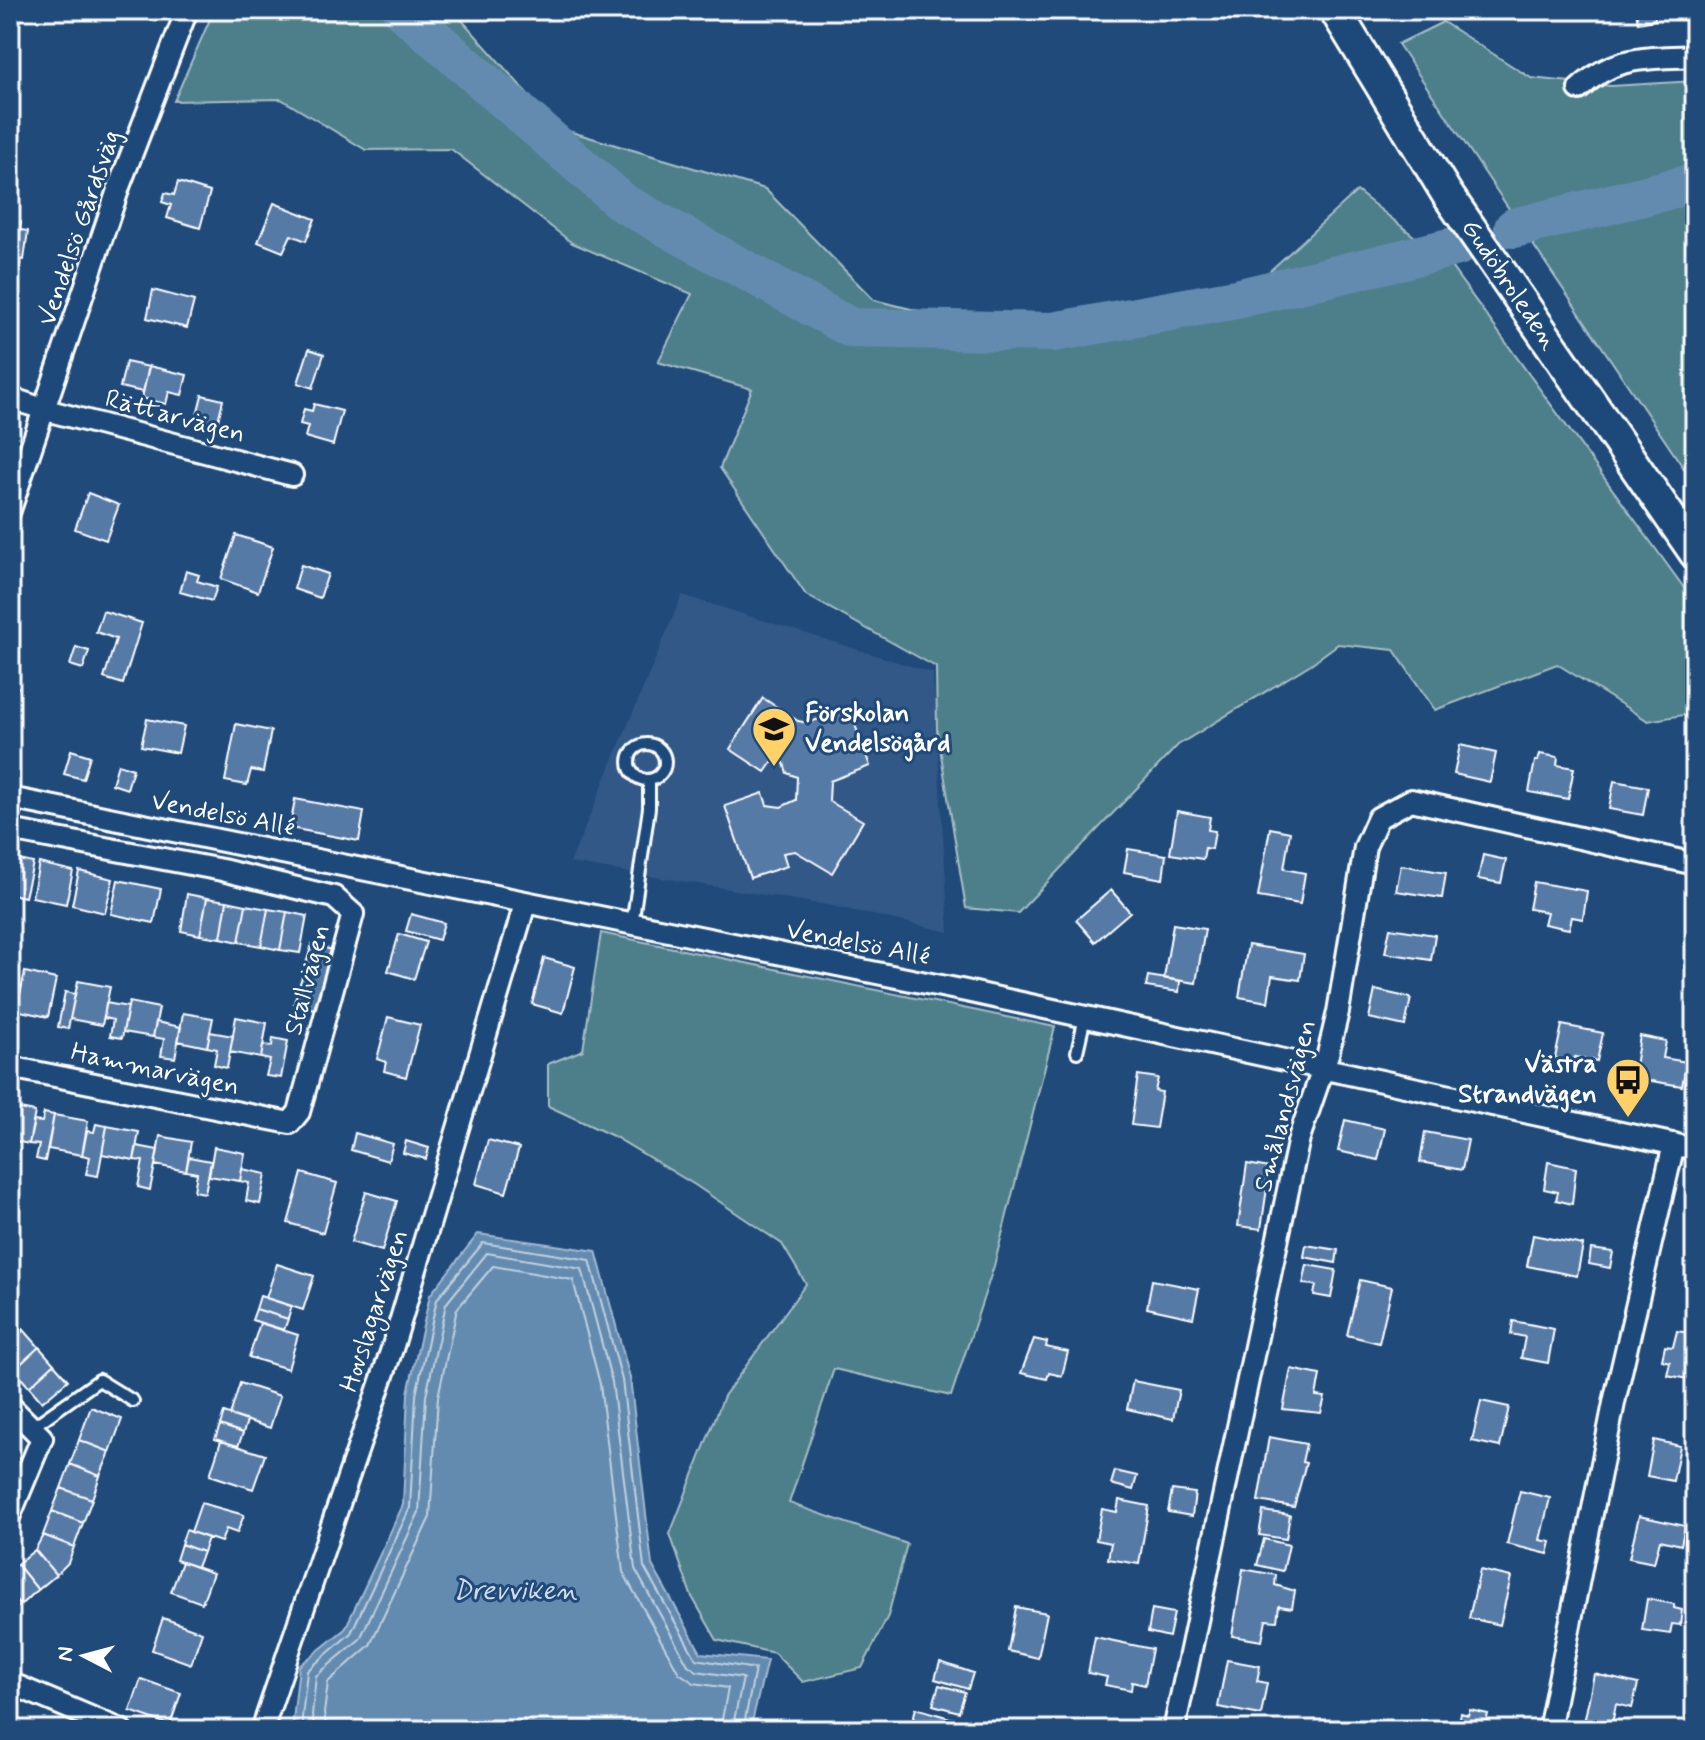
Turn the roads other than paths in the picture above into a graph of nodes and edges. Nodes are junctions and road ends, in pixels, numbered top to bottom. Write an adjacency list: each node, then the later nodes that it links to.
1 (187, 10): 6 (street, Vendelsö Gårdsväg)
2 (1335, 10): 9 (main road, Gudöbroleden)
3 (1695, 56): 4 (street)
4 (1579, 89)
5 (10, 398): 6 (street, Rättarvägen)
6 (46, 410): 7 (street, Rättarvägen); 8 (street, Vendelsö Gårdsväg)
7 (292, 475)
8 (10, 510)
9 (1695, 553)
10 (649, 780): 15 (lane)
11 (10, 798): 14 (street, Vendelsö Allé)
12 (10, 830): 20 (street, Stallvägen)
13 (1695, 864): 19 (street, Smålandsvägen)
14 (525, 904): 15 (street, Vendelsö Allé); 29 (street, Hovslagarvägen)
15 (632, 925): 16 (street, Vendelsö Allé)
16 (1085, 1017): 17 (lane); 19 (street, Vendelsö Allé)
17 (1077, 1052)
18 (10, 1067): 20 (street, Hammarvägen)
19 (1321, 1071): 21 (street, Vendelsö Allé); 30 (street, Smålandsvägen)
20 (290, 1123)
21 (1674, 1144): 22 (street, Vendelsö Allé); 31 (street)
22 (1695, 1149)
23 (133, 1401): 25 (lane)
24 (10, 1406): 25 (street)
25 (31, 1428): 26 (street)
26 (10, 1515)
27 (10, 1683): 28 (street)
28 (121, 1730)
29 (262, 1730)
30 (1174, 1730)
31 (1549, 1730)

